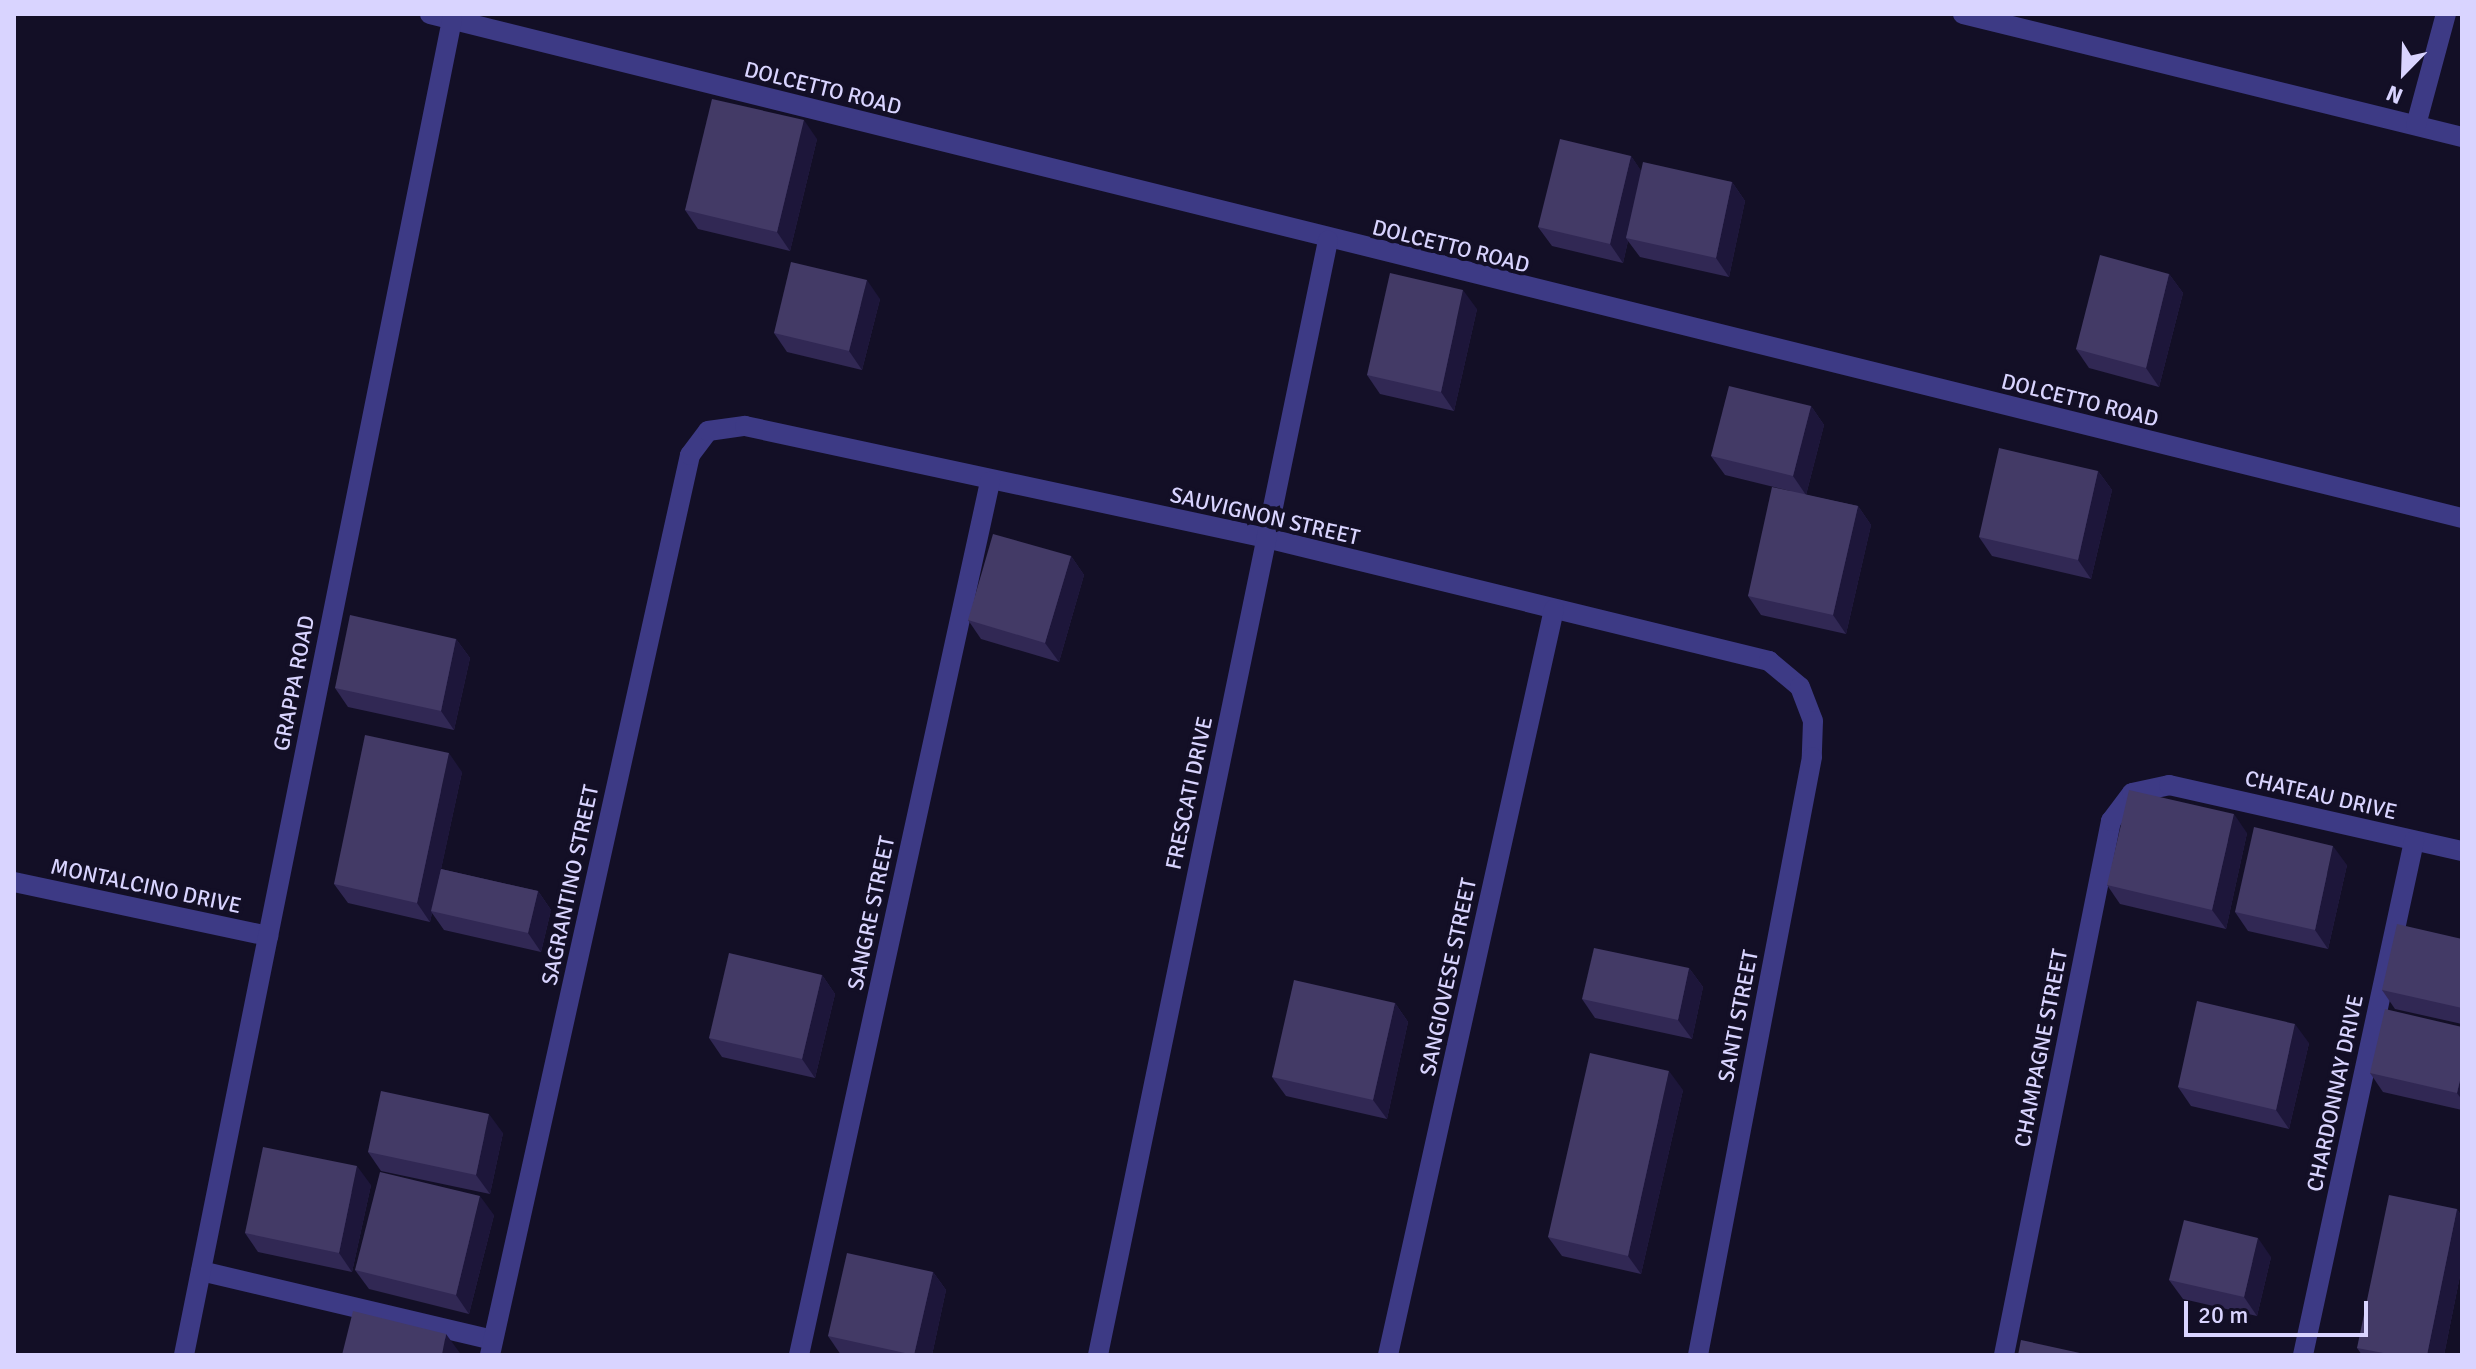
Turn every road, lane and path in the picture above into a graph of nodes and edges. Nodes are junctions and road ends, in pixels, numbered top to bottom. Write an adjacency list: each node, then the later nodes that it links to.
1 (430, 14): 4 (street, DOLCETTO ROAD)
2 (1963, 14): 5 (street)
3 (2446, 14): 5 (street)
4 (452, 20): 7 (street, DOLCETTO ROAD); 18 (street, GRAPPA ROAD)
5 (2416, 125): 6 (street)
6 (2462, 137)
7 (1328, 240): 10 (street, DOLCETTO ROAD); 11 (street, FRESCATI DRIVE)
8 (708, 431): 9 (street, SAUVIGNON STREET); 20 (street, SAGRANTINO STREET)
9 (990, 482): 11 (street, SAUVIGNON STREET); 22 (street, SANGRE STREET)
10 (2462, 518)
11 (1266, 538): 12 (street, SAUVIGNON STREET); 23 (street, FRESCATI DRIVE)
12 (1554, 609): 13 (street, SAUVIGNON STREET); 24 (street, SANGIOVESE STREET)
13 (1800, 687): 25 (street, SANTI STREET)
14 (2169, 785): 15 (street, CHATEAU DRIVE); 26 (street, CHAMPAGNE STREET)
15 (2414, 841): 16 (street, CHATEAU DRIVE); 27 (street, CHARDONNAY DRIVE)
16 (2462, 851)
17 (14, 882): 18 (street, MONTALCINO DRIVE)
18 (268, 936): 19 (street, GRAPPA ROAD)
19 (201, 1271): 20 (street); 21 (street, GRAPPA ROAD)
20 (492, 1348)
21 (184, 1355)
22 (799, 1355)
23 (1098, 1355)
24 (1388, 1355)
25 (1698, 1355)
26 (2004, 1355)
27 (2303, 1355)

